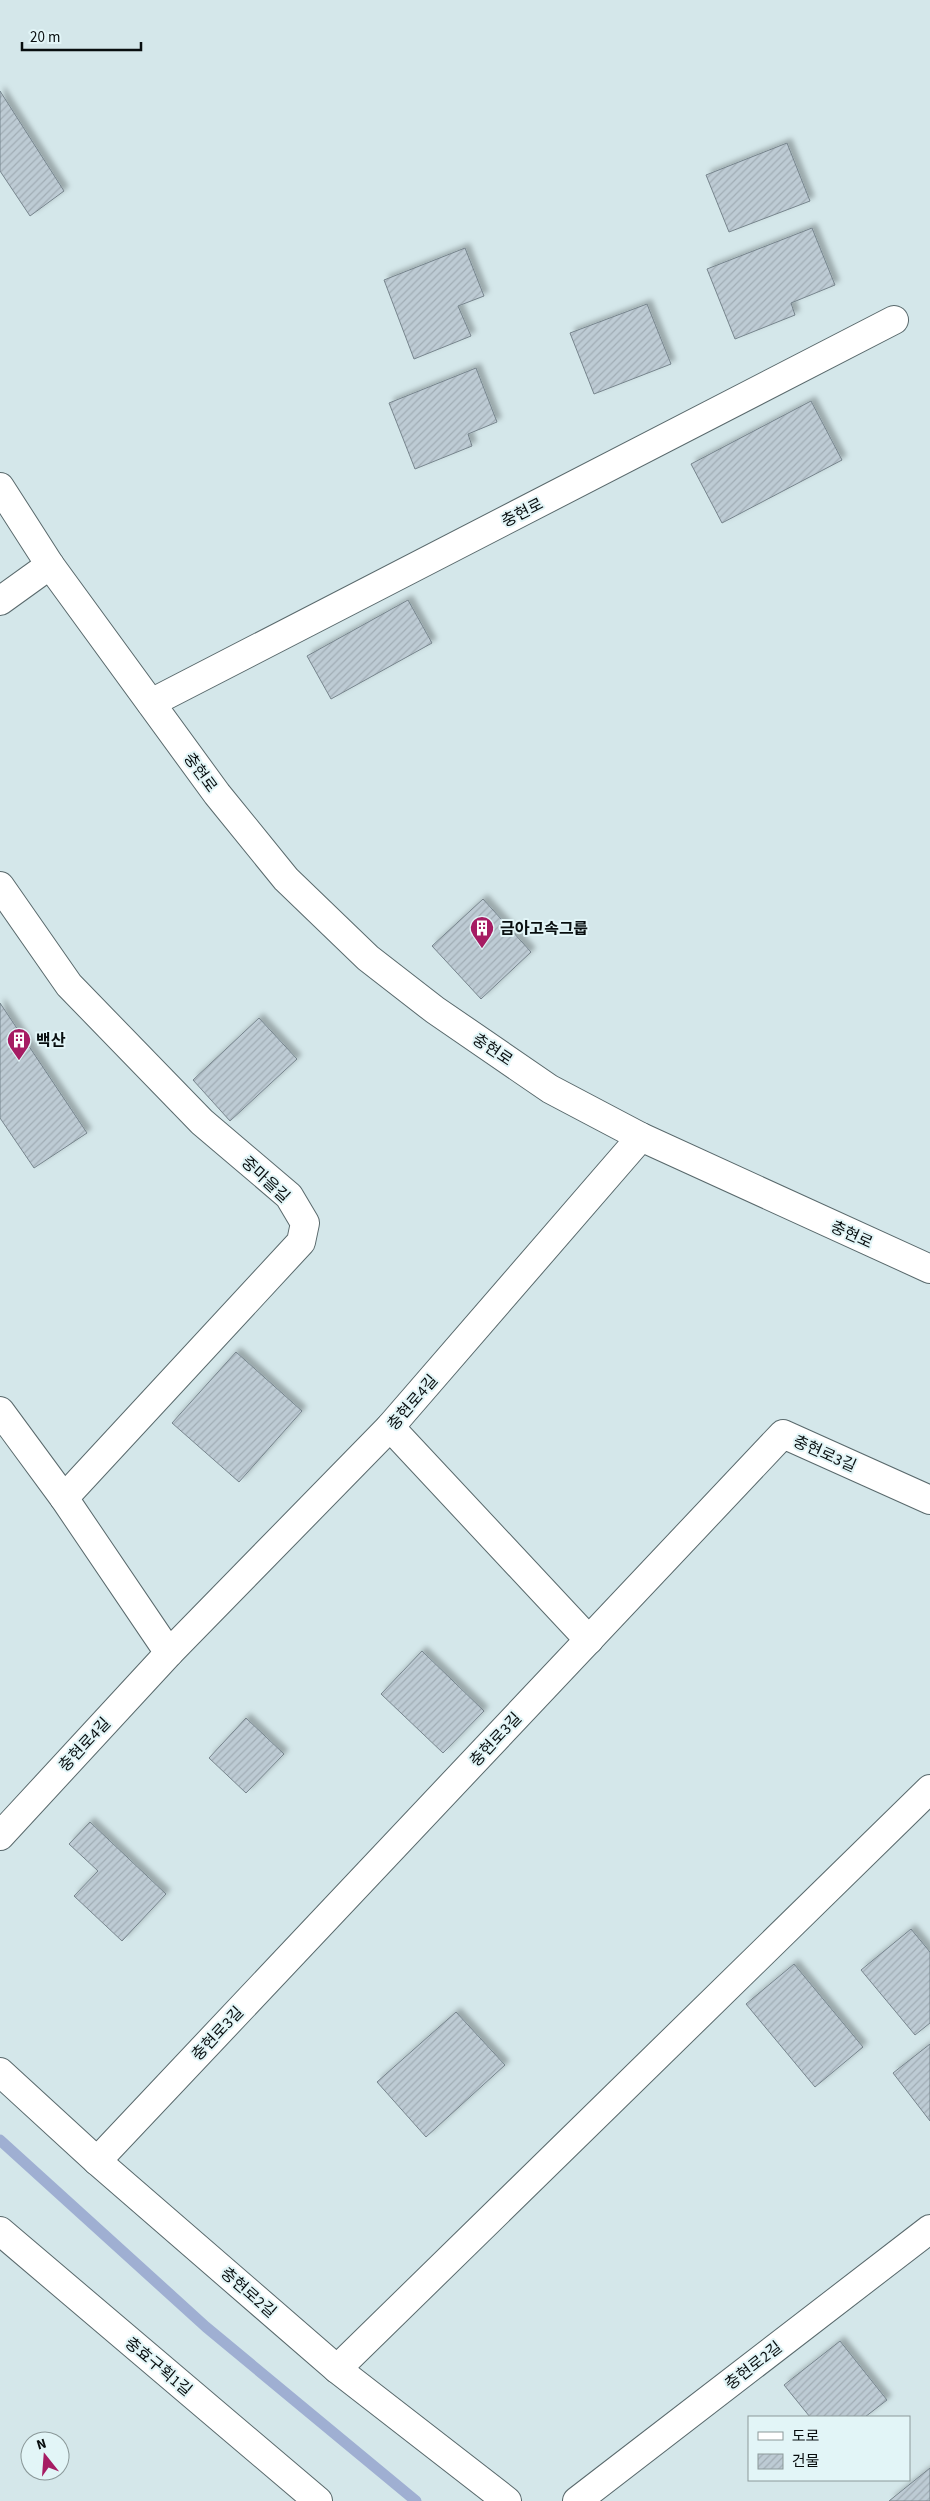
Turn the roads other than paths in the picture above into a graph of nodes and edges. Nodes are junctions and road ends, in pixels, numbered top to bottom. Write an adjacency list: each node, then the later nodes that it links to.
1 (894, 320): 5 (street, 충현로)
2 (0, 487): 3 (street, 충현로)
3 (50, 565): 4 (street); 5 (street, 충현로)
4 (0, 601)
5 (151, 703): 7 (street, 충현로)
6 (0, 886): 11 (street, 중마을길)
7 (640, 1137): 8 (street, 충현로); 10 (street, 충현로4길)
8 (930, 1269)
9 (0, 1410): 11 (street)
10 (390, 1427): 13 (street); 14 (street, 충현로4길)
11 (64, 1498): 14 (street)
12 (930, 1500): 13 (street, 충현로3길)
13 (589, 1640): 18 (street, 충현로3길)
14 (169, 1653): 16 (street, 충현로4길)
15 (930, 1789): 21 (street)
16 (0, 1836)
17 (0, 2072): 18 (street, 충현로2길)
18 (97, 2161): 21 (street, 충현로2길)
19 (930, 2229): 24 (street, 충현로2길)
20 (0, 2231): 22 (street, 충효구획1길)
21 (337, 2369): 23 (street, 충현로2길)
22 (318, 2501)
23 (507, 2501)
24 (576, 2501)

